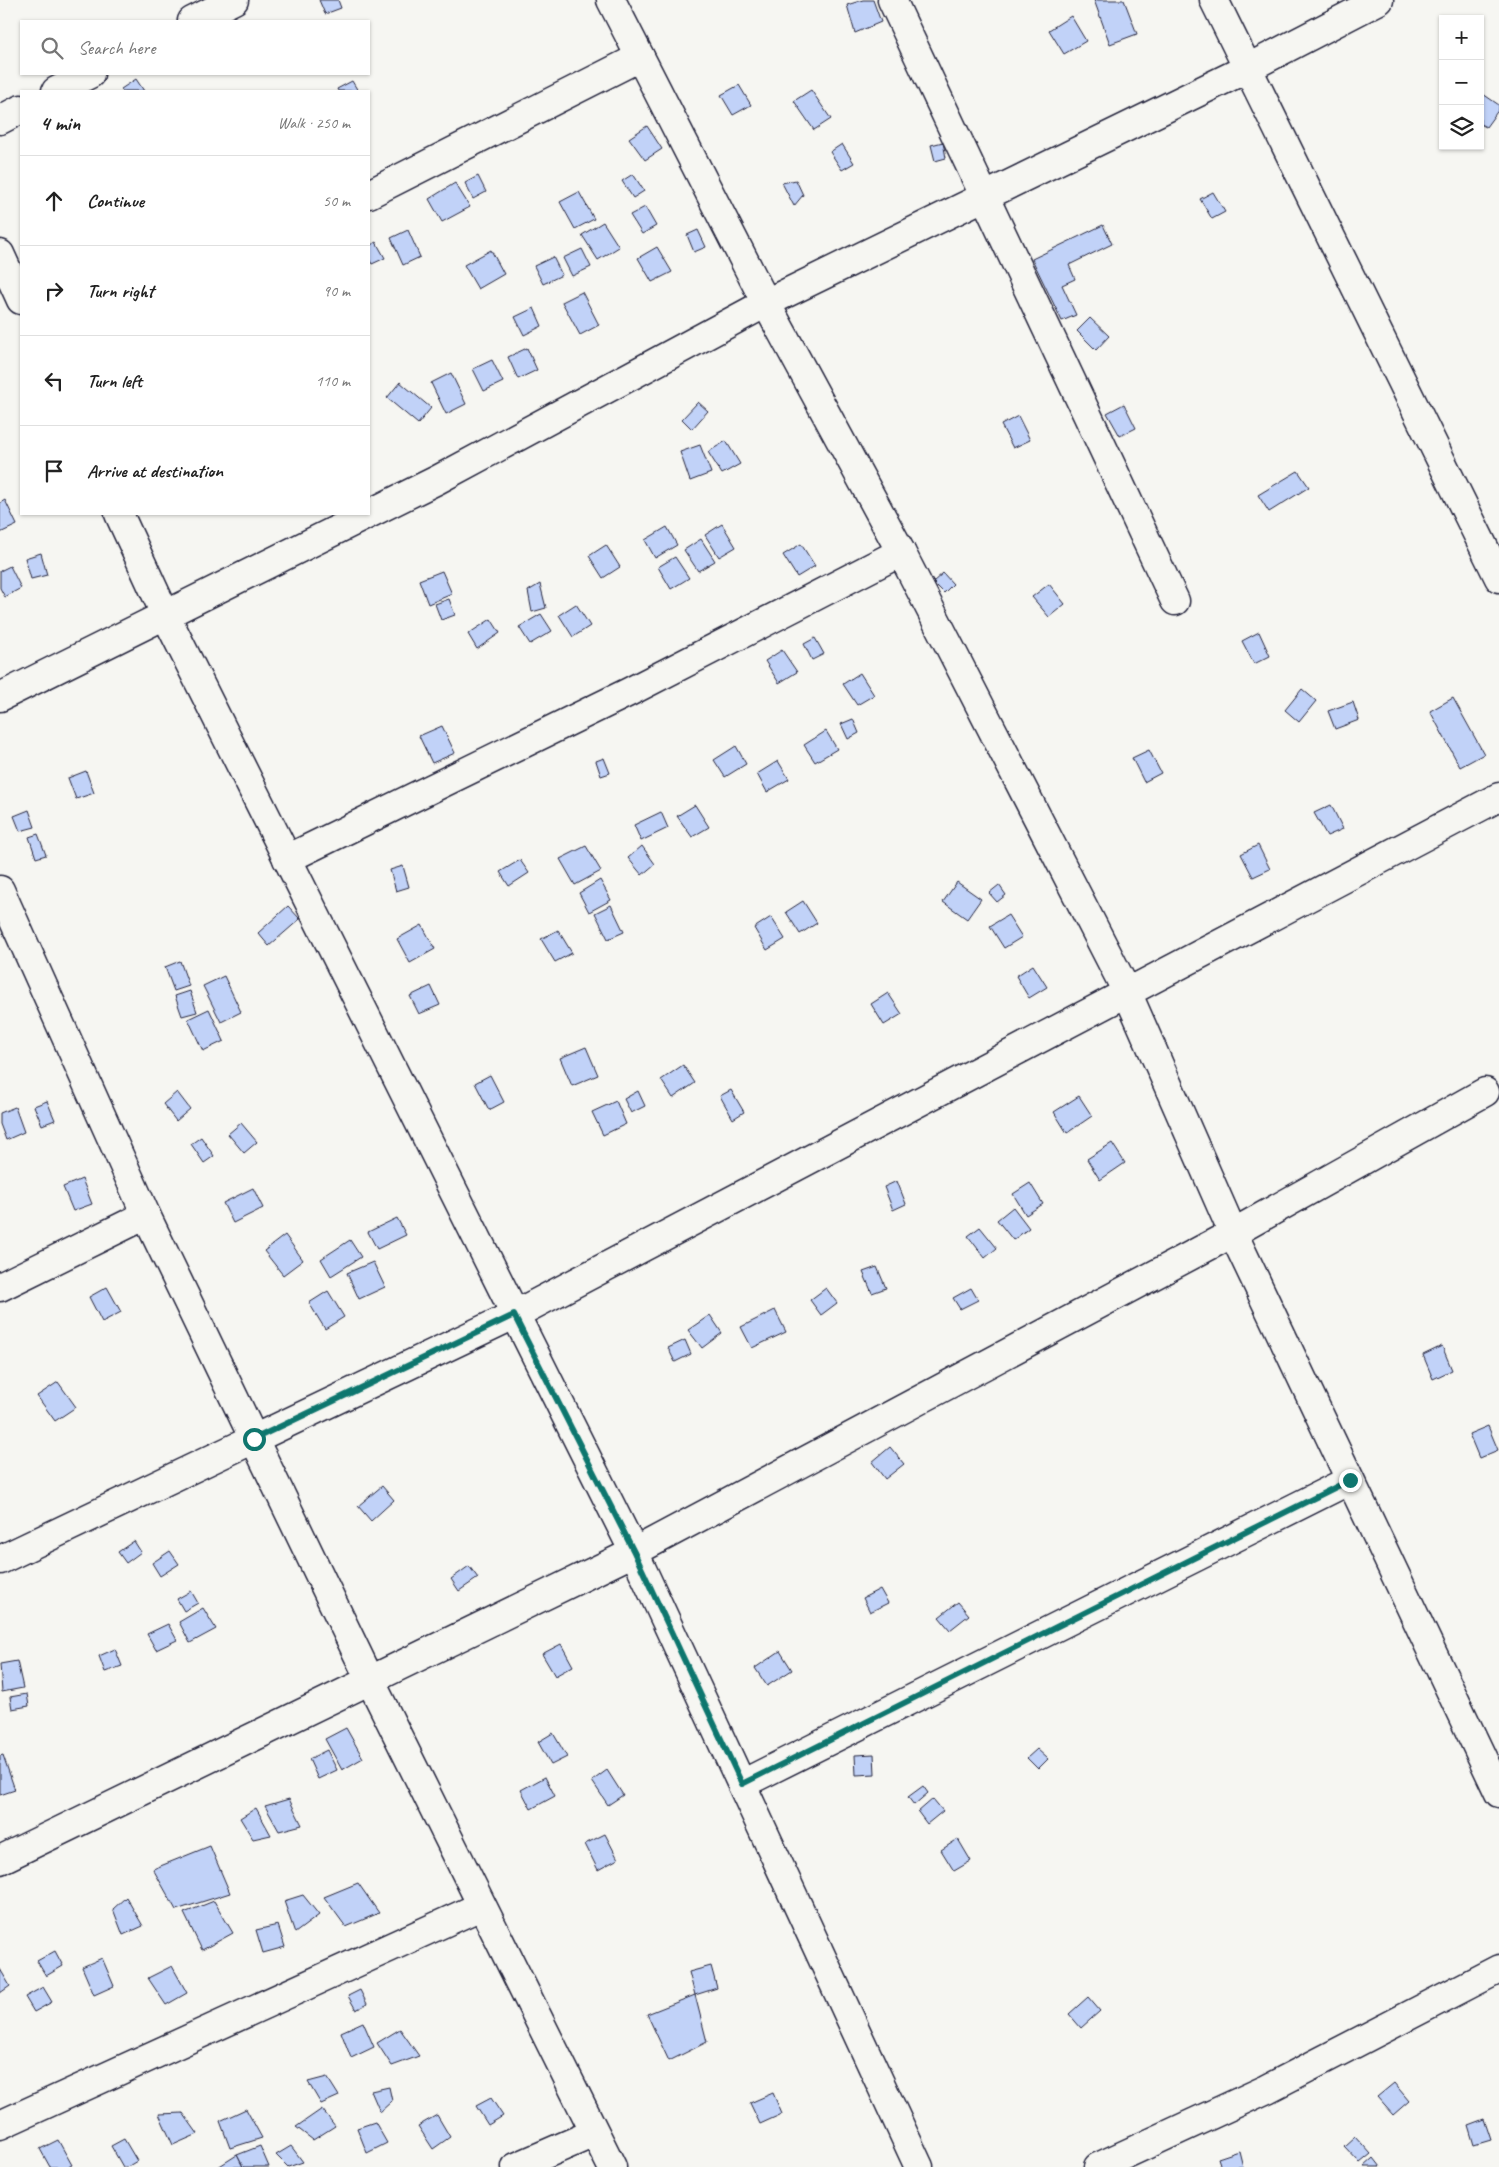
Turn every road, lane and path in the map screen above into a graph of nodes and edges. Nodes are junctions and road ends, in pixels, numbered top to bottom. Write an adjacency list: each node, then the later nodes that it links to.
1 (234, 0): 6 (street)
2 (611, 0): 7 (street)
3 (892, 0): 14 (street)
4 (1214, 0): 8 (street)
5 (1379, 0): 8 (street)
6 (194, 20)
7 (640, 57): 13 (street); 17 (street)
8 (1248, 68): 14 (street); 22 (street)
9 (88, 75): 10 (street)
10 (58, 90)
11 (20, 110): 12 (street)
12 (0, 120)
13 (370, 193)
14 (986, 197): 17 (street); 23 (street)
15 (0, 254): 16 (street)
16 (20, 298)
17 (766, 303): 18 (street); 21 (street)
18 (370, 514)
19 (119, 515): 24 (street)
20 (367, 515): 24 (street)
21 (901, 552): 27 (street); 29 (street)
22 (1499, 578)
23 (1175, 601)
24 (166, 616): 25 (street); 27 (street)
25 (0, 697)
26 (1499, 797): 29 (street)
27 (287, 859): 34 (street)
28 (0, 890): 31 (street)
29 (1127, 992): 32 (street); 34 (street)
30 (1486, 1092): 32 (street)
31 (146, 1215): 33 (street); 35 (street)
32 (1233, 1233): 36 (street); 37 (street)
33 (0, 1287)
34 (514, 1315): 35 (street); 37 (street)
35 (254, 1439): 38 (street); 39 (street)
36 (1350, 1480): 40 (street); 41 (street)
37 (634, 1552): 39 (street); 40 (street)
38 (0, 1560)
39 (370, 1680): 42 (street); 43 (street)
40 (742, 1784): 49 (street)
41 (1499, 1793)
42 (0, 1860)
43 (480, 1906): 45 (street); 46 (street)
44 (1499, 1969): 50 (street)
45 (0, 2125)
46 (594, 2133): 47 (street); 48 (street)
47 (516, 2167)
48 (612, 2167)
49 (919, 2167)
50 (1098, 2167)

